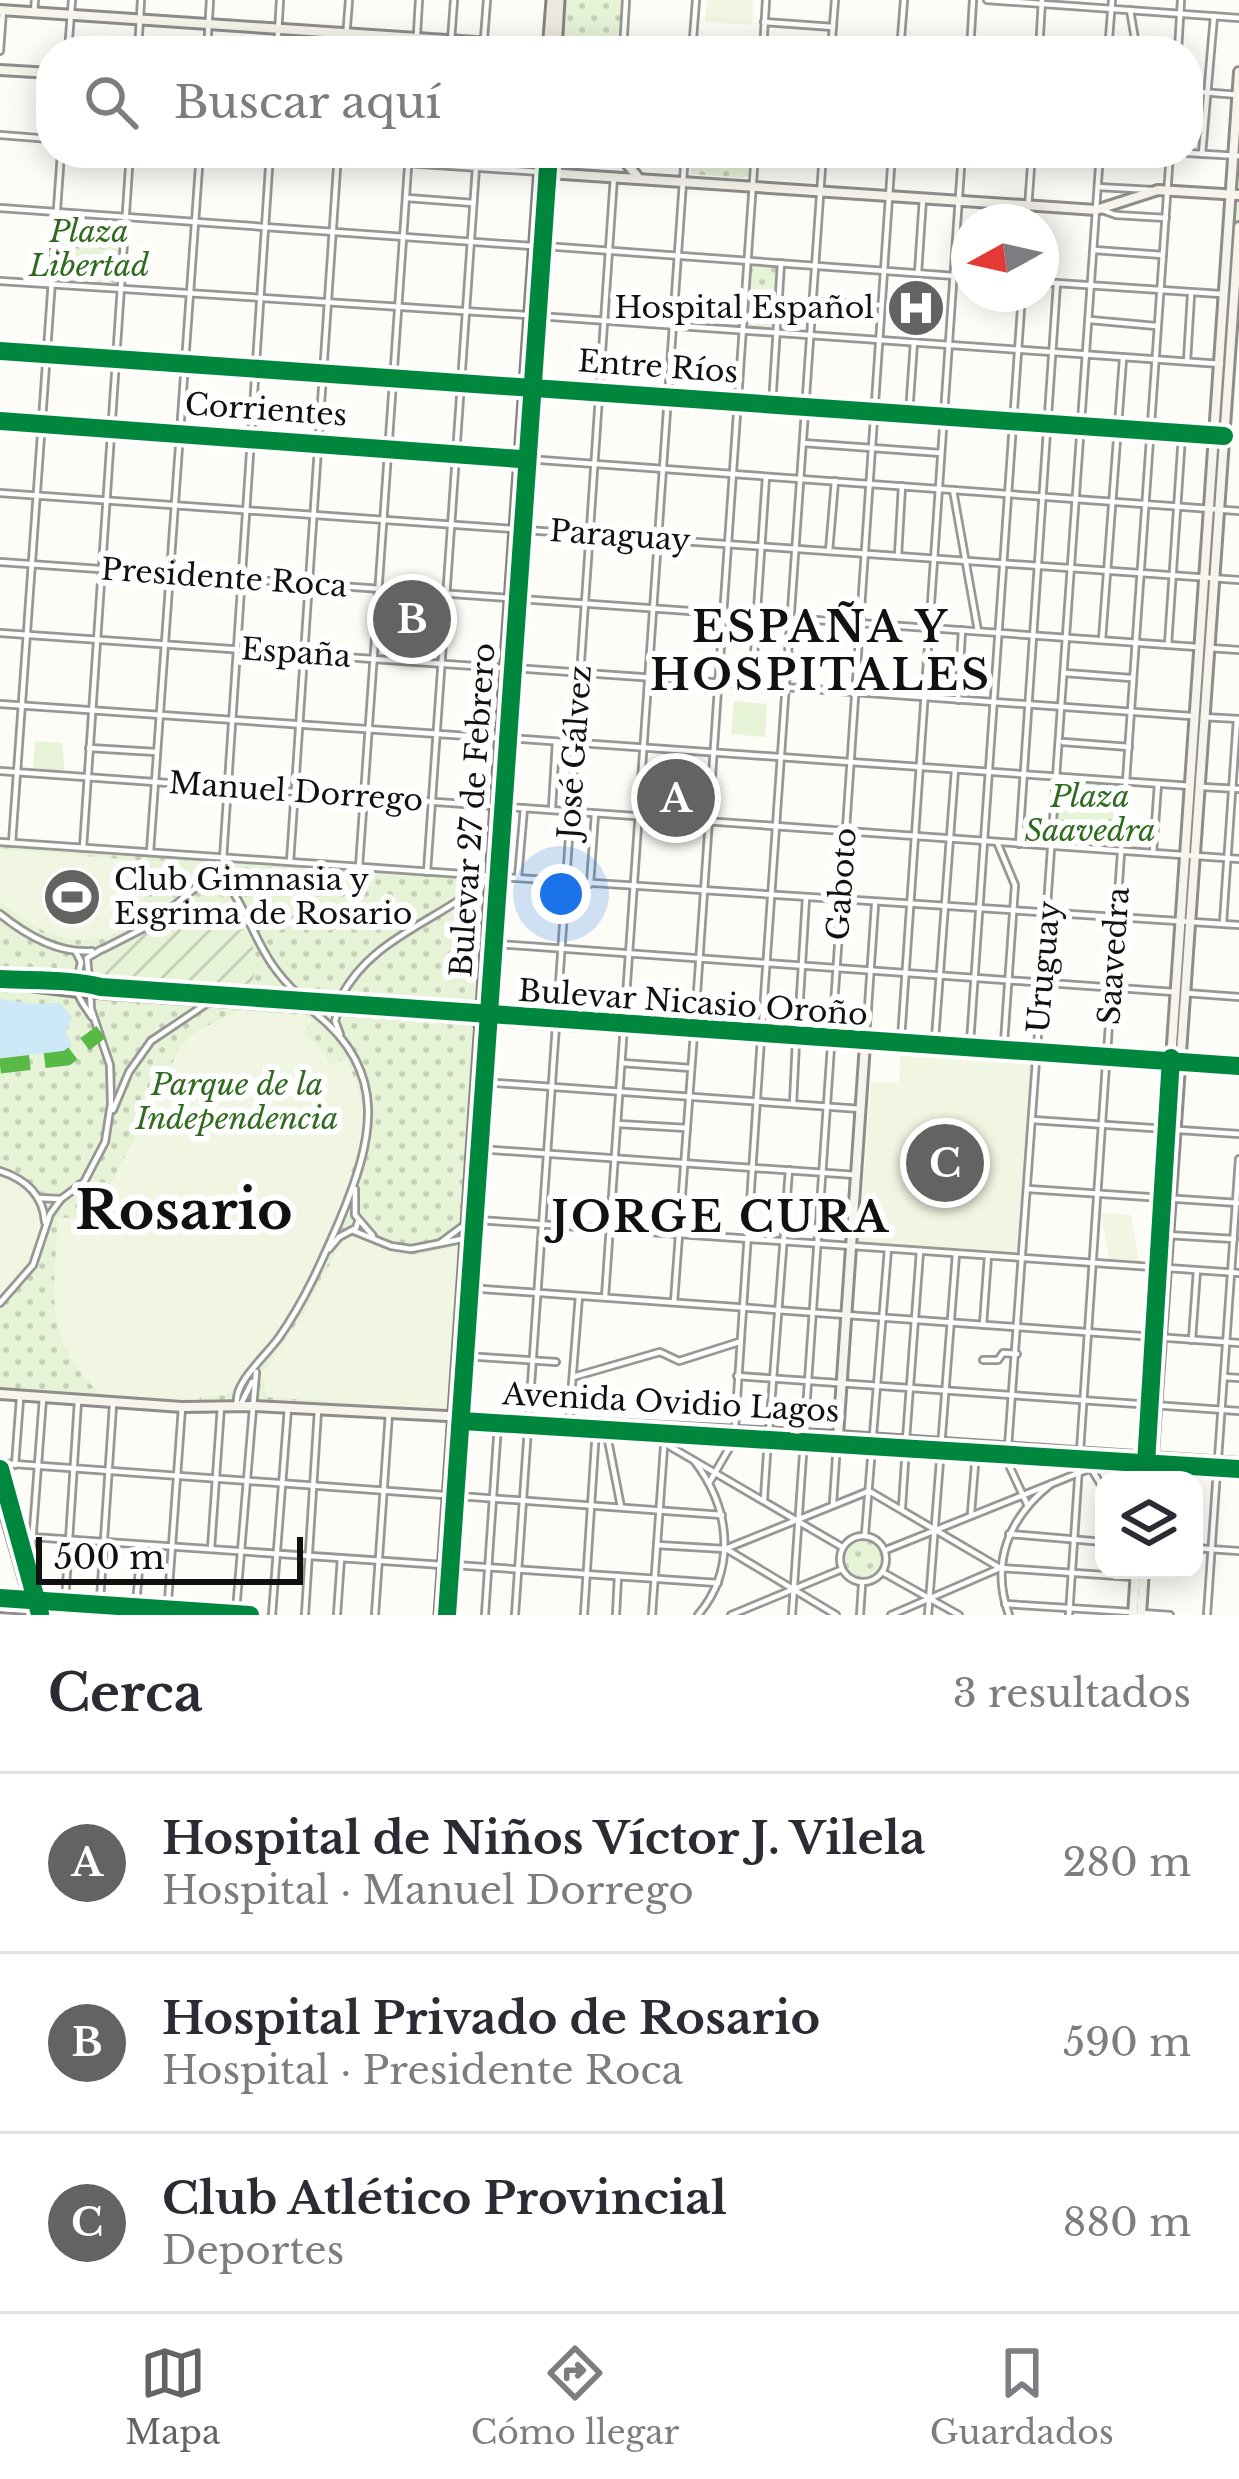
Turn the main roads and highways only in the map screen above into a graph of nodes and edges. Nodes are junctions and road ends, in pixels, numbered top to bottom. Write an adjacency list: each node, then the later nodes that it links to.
1 (556, 0): 4 (main road)
2 (2, 10): 3 (main road)
3 (374, 36)
4 (553, 36)
5 (0, 70): 6 (main road)
6 (36, 72)
7 (1239, 72): 8 (main road)
8 (1238, 95): 9 (main road)
9 (1236, 156): 14 (main road)
10 (544, 168): 12 (main road, Bulevar 27 de Febrero)
11 (630, 168): 13 (main road)
12 (544, 172): 13 (main road); 19 (main road, Bulevar 27 de Febrero)
13 (638, 177): 14 (main road)
14 (1236, 192): 16 (main road)
15 (1239, 227): 16 (main road)
16 (1232, 295): 18 (main road)
17 (0, 350): 19 (main road, Entre Ríos)
18 (1229, 364): 30 (main road)
19 (529, 388): 21 (main road, Bulevar 27 de Febrero)
20 (0, 421): 21 (main road, Corrientes)
21 (524, 459): 25 (main road, Bulevar 27 de Febrero)
22 (0, 979): 23 (main road, Bulevar Nicasio Oroño)
23 (90, 986): 24 (main road, Bulevar Nicasio Oroño); 24 (main road, Bulevar Nicasio Oroño)
24 (285, 1000): 25 (main road, Bulevar Nicasio Oroño)
25 (486, 1014): 26 (main road, Bulevar Nicasio Oroño); 35 (main road, Bulevar 27 de Febrero)
26 (866, 1041): 27 (main road, Bulevar Nicasio Oroño); 40 (main road)
27 (900, 1043): 28 (main road, Bulevar Nicasio Oroño); 28 (main road, Bulevar Nicasio Oroño)
28 (970, 1048): 29 (main road, Bulevar Nicasio Oroño); 29 (main road, Bulevar Nicasio Oroño)
29 (1036, 1052): 30 (main road, Bulevar Nicasio Oroño)
30 (1175, 1062): 31 (main road, Bulevar Nicasio Oroño); 32 (main road)
31 (1239, 1066)
32 (1166, 1198): 33 (main road); 33 (main road)
33 (1161, 1268): 44 (main road)
34 (0, 1394): 35 (main road, Avenida Ovidio Lagos)
35 (459, 1418): 36 (main road, Avenida Ovidio Lagos); 36 (main road, Avenida Ovidio Lagos); 59 (main road, Bulevar 27 de Febrero)
36 (529, 1422): 37 (main road, Avenida Ovidio Lagos)
37 (569, 1425): 38 (main road, Avenida Ovidio Lagos); 38 (main road, Avenida Ovidio Lagos)
38 (665, 1434): 39 (main road, Avenida Ovidio Lagos); 39 (main road, Avenida Ovidio Lagos)
39 (735, 1434): 40 (main road, Avenida Ovidio Lagos)
40 (837, 1439): 41 (main road, Avenida Ovidio Lagos)
41 (941, 1446): 42 (main road, Avenida Ovidio Lagos); 42 (main road, Avenida Ovidio Lagos)
42 (1010, 1451): 43 (main road, Avenida Ovidio Lagos)
43 (1079, 1455): 44 (main road, Avenida Ovidio Lagos); 44 (main road, Avenida Ovidio Lagos)
44 (1148, 1460): 46 (main road, Avenida Ovidio Lagos); 47 (main road)
45 (0, 1466): 49 (main road)
46 (1239, 1466)
47 (1147, 1471)
48 (0, 1496): 49 (main road)
49 (15, 1536): 52 (main road); 52 (main road)
50 (1139, 1579): 56 (main road)
51 (0, 1602): 52 (main road)
52 (35, 1608): 53 (main road); 53 (main road)
53 (99, 1611): 54 (main road); 57 (main road)
54 (167, 1612): 55 (main road)
55 (235, 1614): 58 (main road)
56 (1137, 1614)
57 (122, 1615)
58 (250, 1615)
59 (444, 1615)

